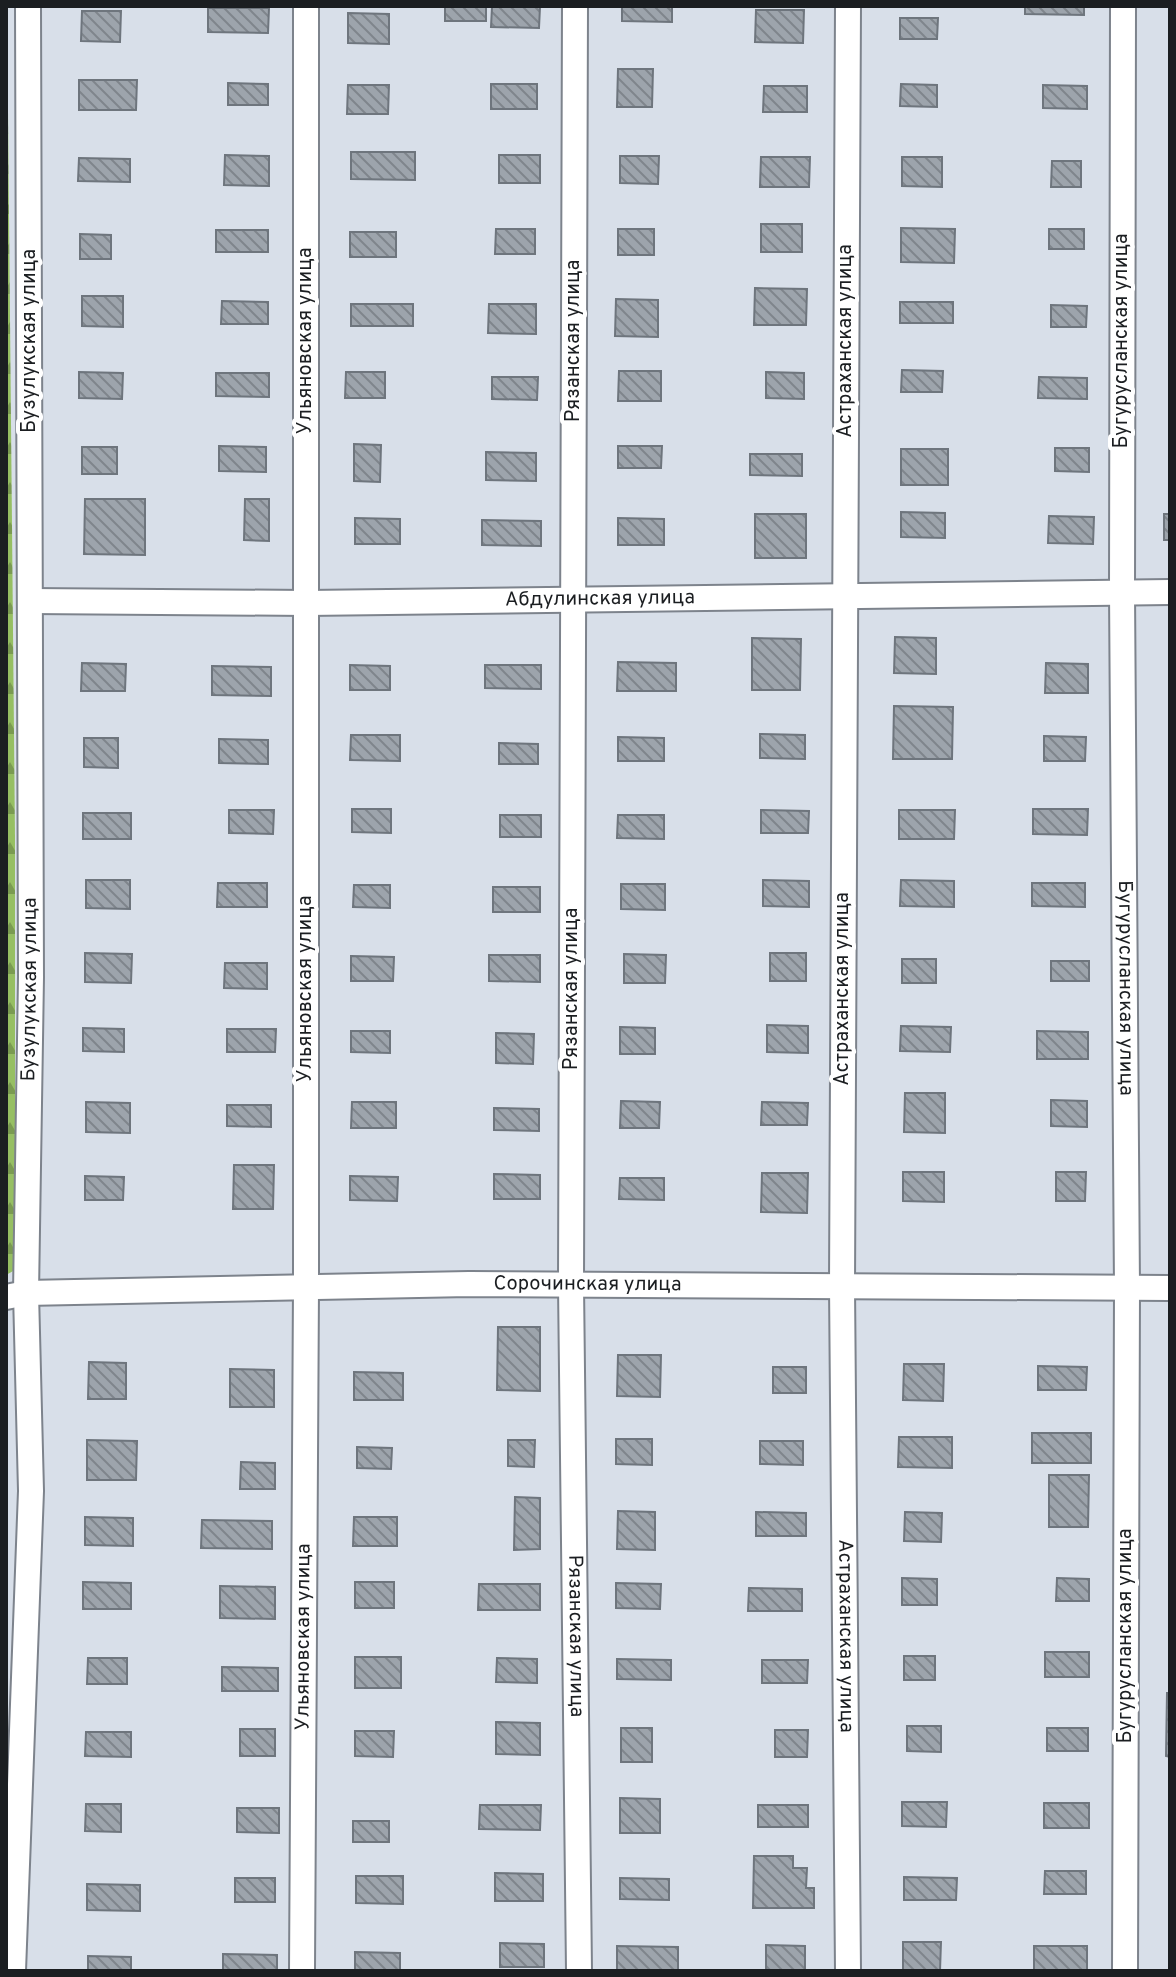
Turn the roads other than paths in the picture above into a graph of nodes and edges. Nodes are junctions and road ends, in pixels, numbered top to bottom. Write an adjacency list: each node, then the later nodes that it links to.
1 (28, 6): 9 (street, Бузулукская улица)
2 (306, 6): 11 (street, Ульяновская улица)
3 (575, 6): 10 (street, Рязанская улица)
4 (848, 6): 8 (street, Астраханская улица)
5 (1123, 6): 6 (street, Бугурусланская улица)
6 (1122, 592): 7 (street, Абдулинская улица); 8 (street, Абдулинская улица); 15 (street, Бугурусланская улица)
7 (1170, 592)
8 (845, 597): 10 (street, Абдулинская улица); 13 (street, Астраханская улица)
9 (30, 601): 11 (street, Абдулинская улица); 17 (street, Бузулукская улица)
10 (574, 601): 11 (street, Абдулинская улица); 12 (street, Рязанская улица)
11 (307, 603): 14 (street, Ульяновская улица)
12 (571, 1285): 13 (street, Сорочинская улица); 14 (street, Сорочинская улица); 20 (street, Рязанская улица)
13 (842, 1286): 15 (street, Сорочинская улица); 21 (street, Астраханская улица)
14 (306, 1287): 17 (street, Сорочинская улица); 19 (street, Ульяновская улица)
15 (1127, 1288): 16 (street, Сорочинская улица); 22 (street, Бугурусланская улица)
16 (1170, 1288)
17 (16, 1295): 18 (street, Бузулукская улица)
18 (13, 1971)
19 (302, 1971)
20 (579, 1971)
21 (848, 1971)
22 (1125, 1971)

